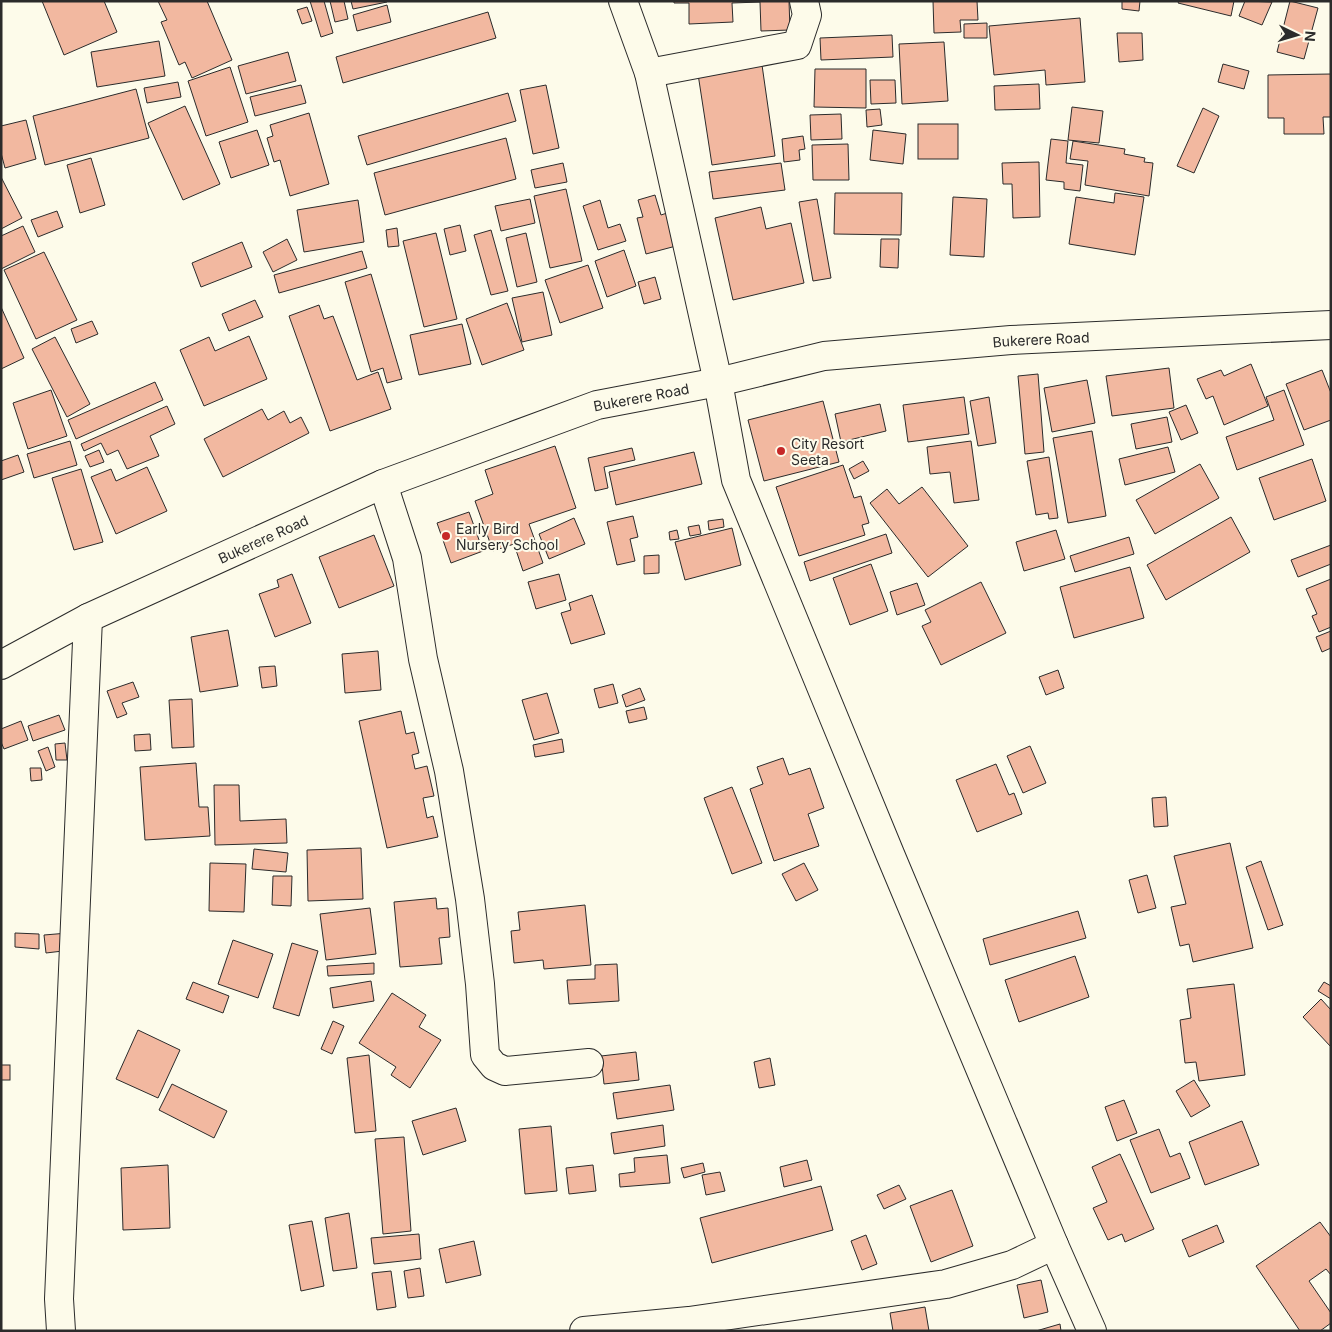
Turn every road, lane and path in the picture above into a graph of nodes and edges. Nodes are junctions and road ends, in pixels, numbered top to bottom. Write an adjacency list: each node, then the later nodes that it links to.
1 (623, 1): 3 (street)
2 (804, 1): 3 (street)
3 (649, 73): 5 (street)
4 (1331, 325): 5 (street, Bukerere Road)
5 (718, 382): 6 (street, Bukerere Road); 10 (street)
6 (383, 484): 7 (street, Bukerere Road); 9 (street)
7 (88, 618): 8 (street, Bukerere Road); 11 (street)
8 (1, 665)
9 (589, 1063)
10 (1054, 1244): 12 (street); 13 (street)
11 (61, 1331)
12 (584, 1331)
13 (1092, 1331)

